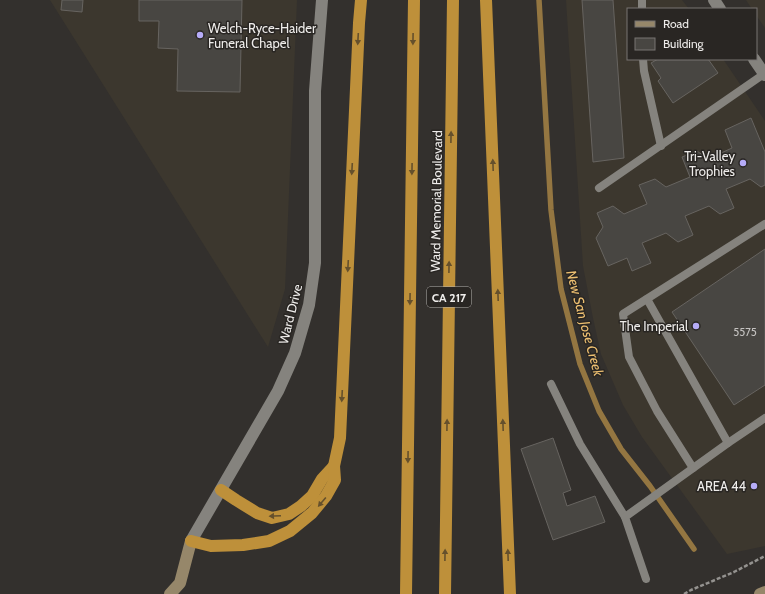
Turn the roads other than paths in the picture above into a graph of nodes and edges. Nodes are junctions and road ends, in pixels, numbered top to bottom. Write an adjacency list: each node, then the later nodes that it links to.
1 (322, 0): 17 (street, Ward Drive)
2 (361, 0): 15 (highway, one-way to 15)
3 (414, 0): 24 (highway, Ward Memorial Boulevard / CA 217, one-way to 24)
4 (453, 0): 25 (highway, Ward Memorial Boulevard / CA 217, one-way to 4)
5 (486, 0): 26 (highway, one-way to 5)
6 (643, 60): 8 (lane)
7 (761, 67): 8 (lane)
8 (661, 146): 9 (lane)
9 (599, 188)
10 (765, 224): 11 (lane)
11 (647, 299): 14 (lane); 16 (lane)
12 (551, 384): 18 (lane)
13 (765, 418): 14 (lane)
14 (728, 443): 16 (lane)
15 (334, 466): 17 (highway, one-way to 17); 19 (highway, one-way to 19)
16 (693, 468): 18 (lane)
17 (221, 490): 19 (street, Ward Drive)
18 (625, 517): 20 (lane)
19 (191, 541): 21 (main road, Ward Drive)
20 (646, 579)
21 (182, 589): 23 (main road, Ward Drive)
22 (765, 592): 27 (main road)
23 (170, 594)
24 (406, 594)
25 (445, 594)
26 (510, 594)
27 (760, 594)

